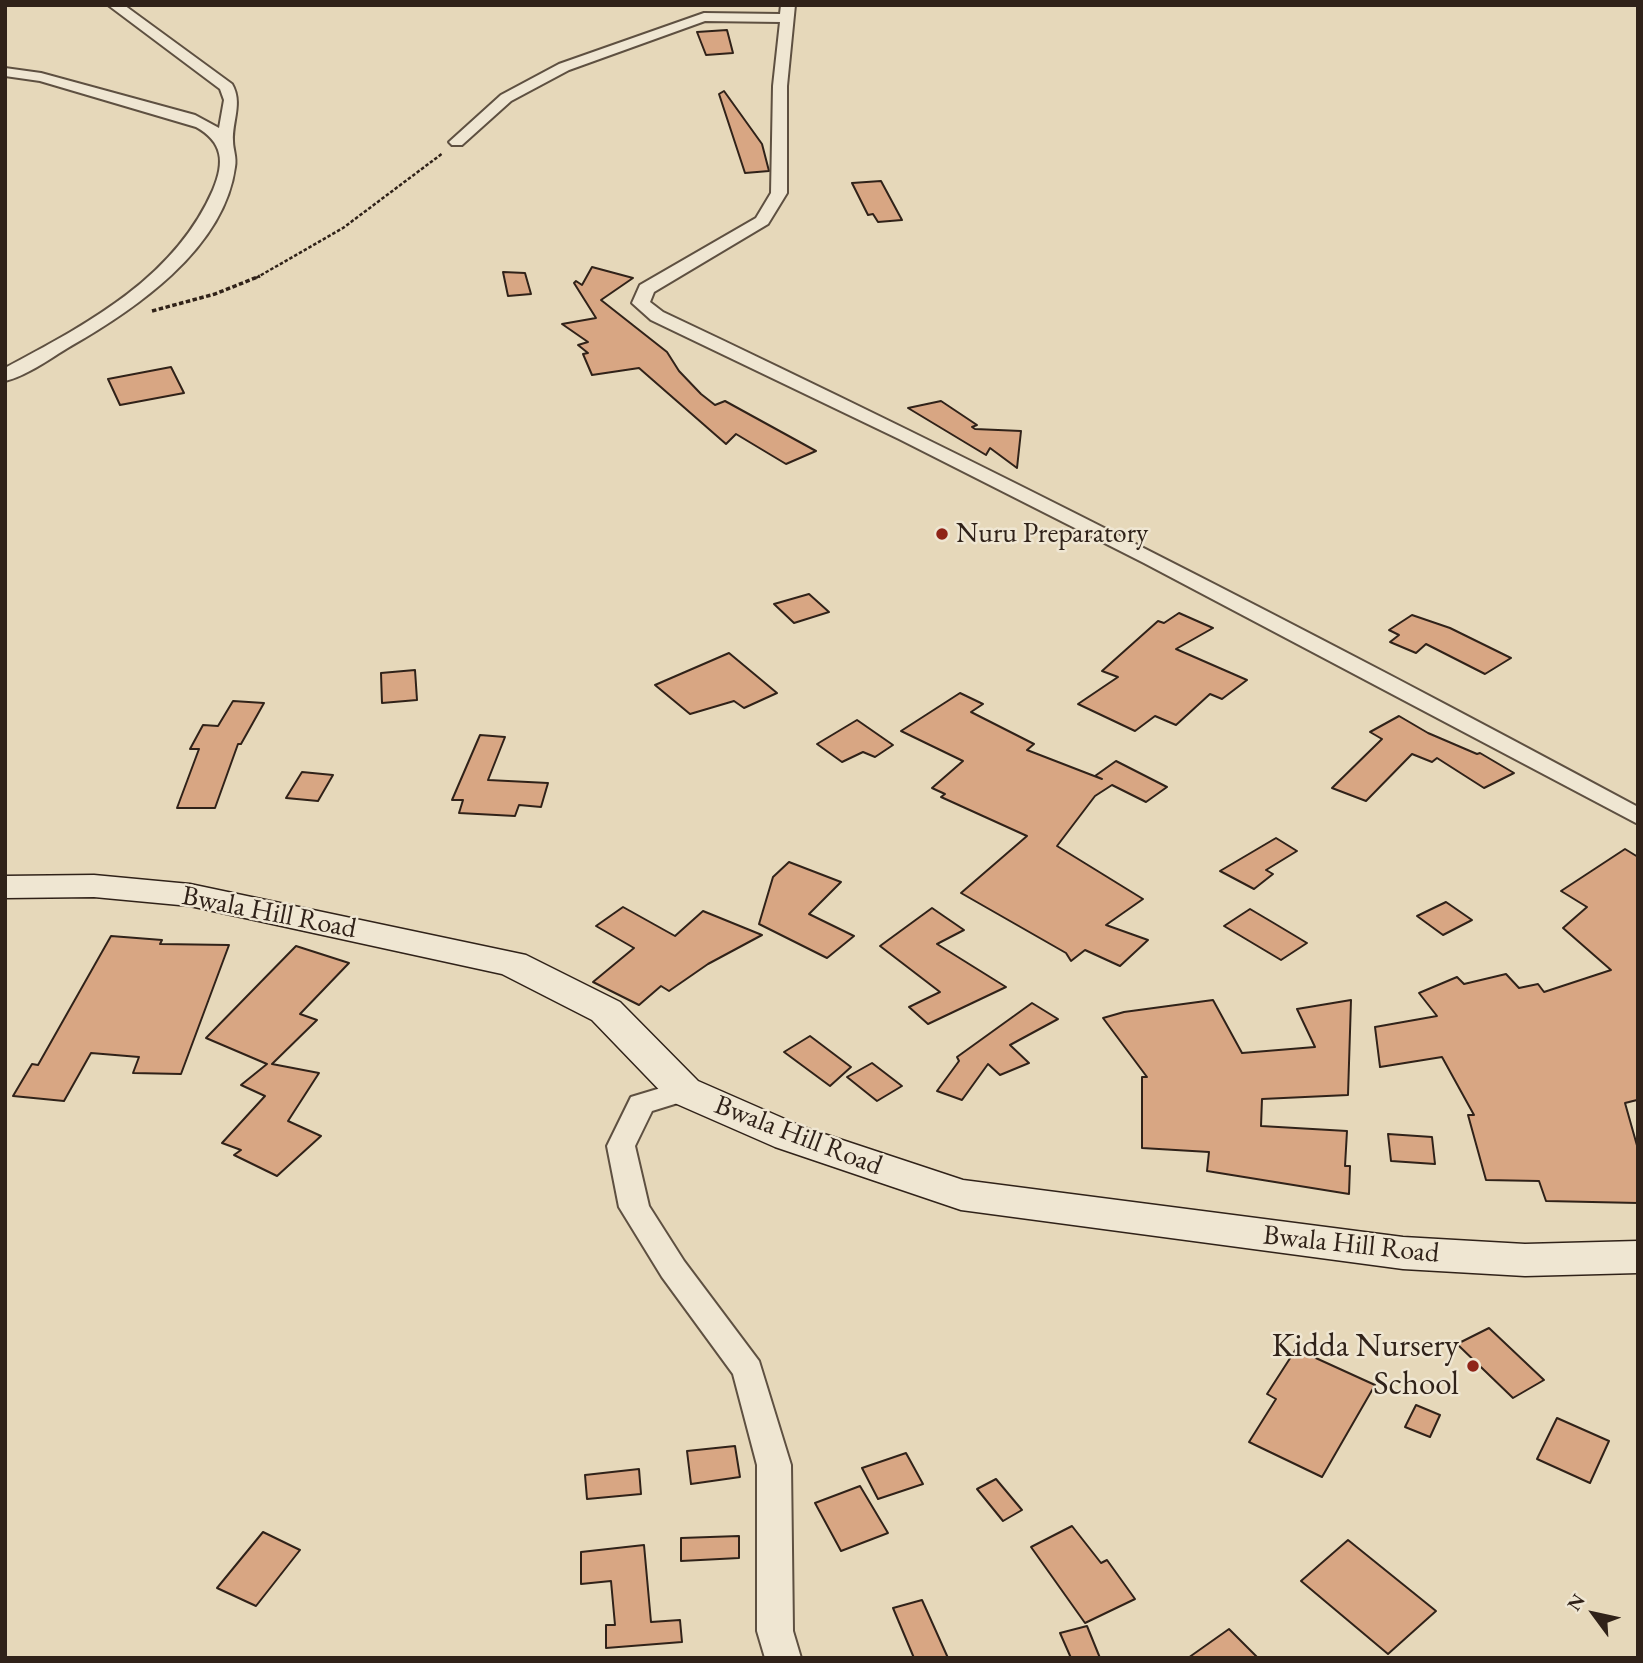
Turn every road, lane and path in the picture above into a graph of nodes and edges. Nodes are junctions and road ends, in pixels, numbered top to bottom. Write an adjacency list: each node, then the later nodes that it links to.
1 (114, 5): 4 (street)
2 (788, 12): 5 (street); 8 (street)
3 (5, 72): 4 (street)
4 (225, 142): 7 (street)
5 (457, 142): 6 (path)
6 (149, 312)
7 (5, 376)
8 (1638, 817)
9 (5, 887): 10 (street, Bwala Hill Road)
10 (684, 1091): 11 (street, Bwala Hill Road); 12 (street)
11 (1638, 1257)
12 (783, 1658)

